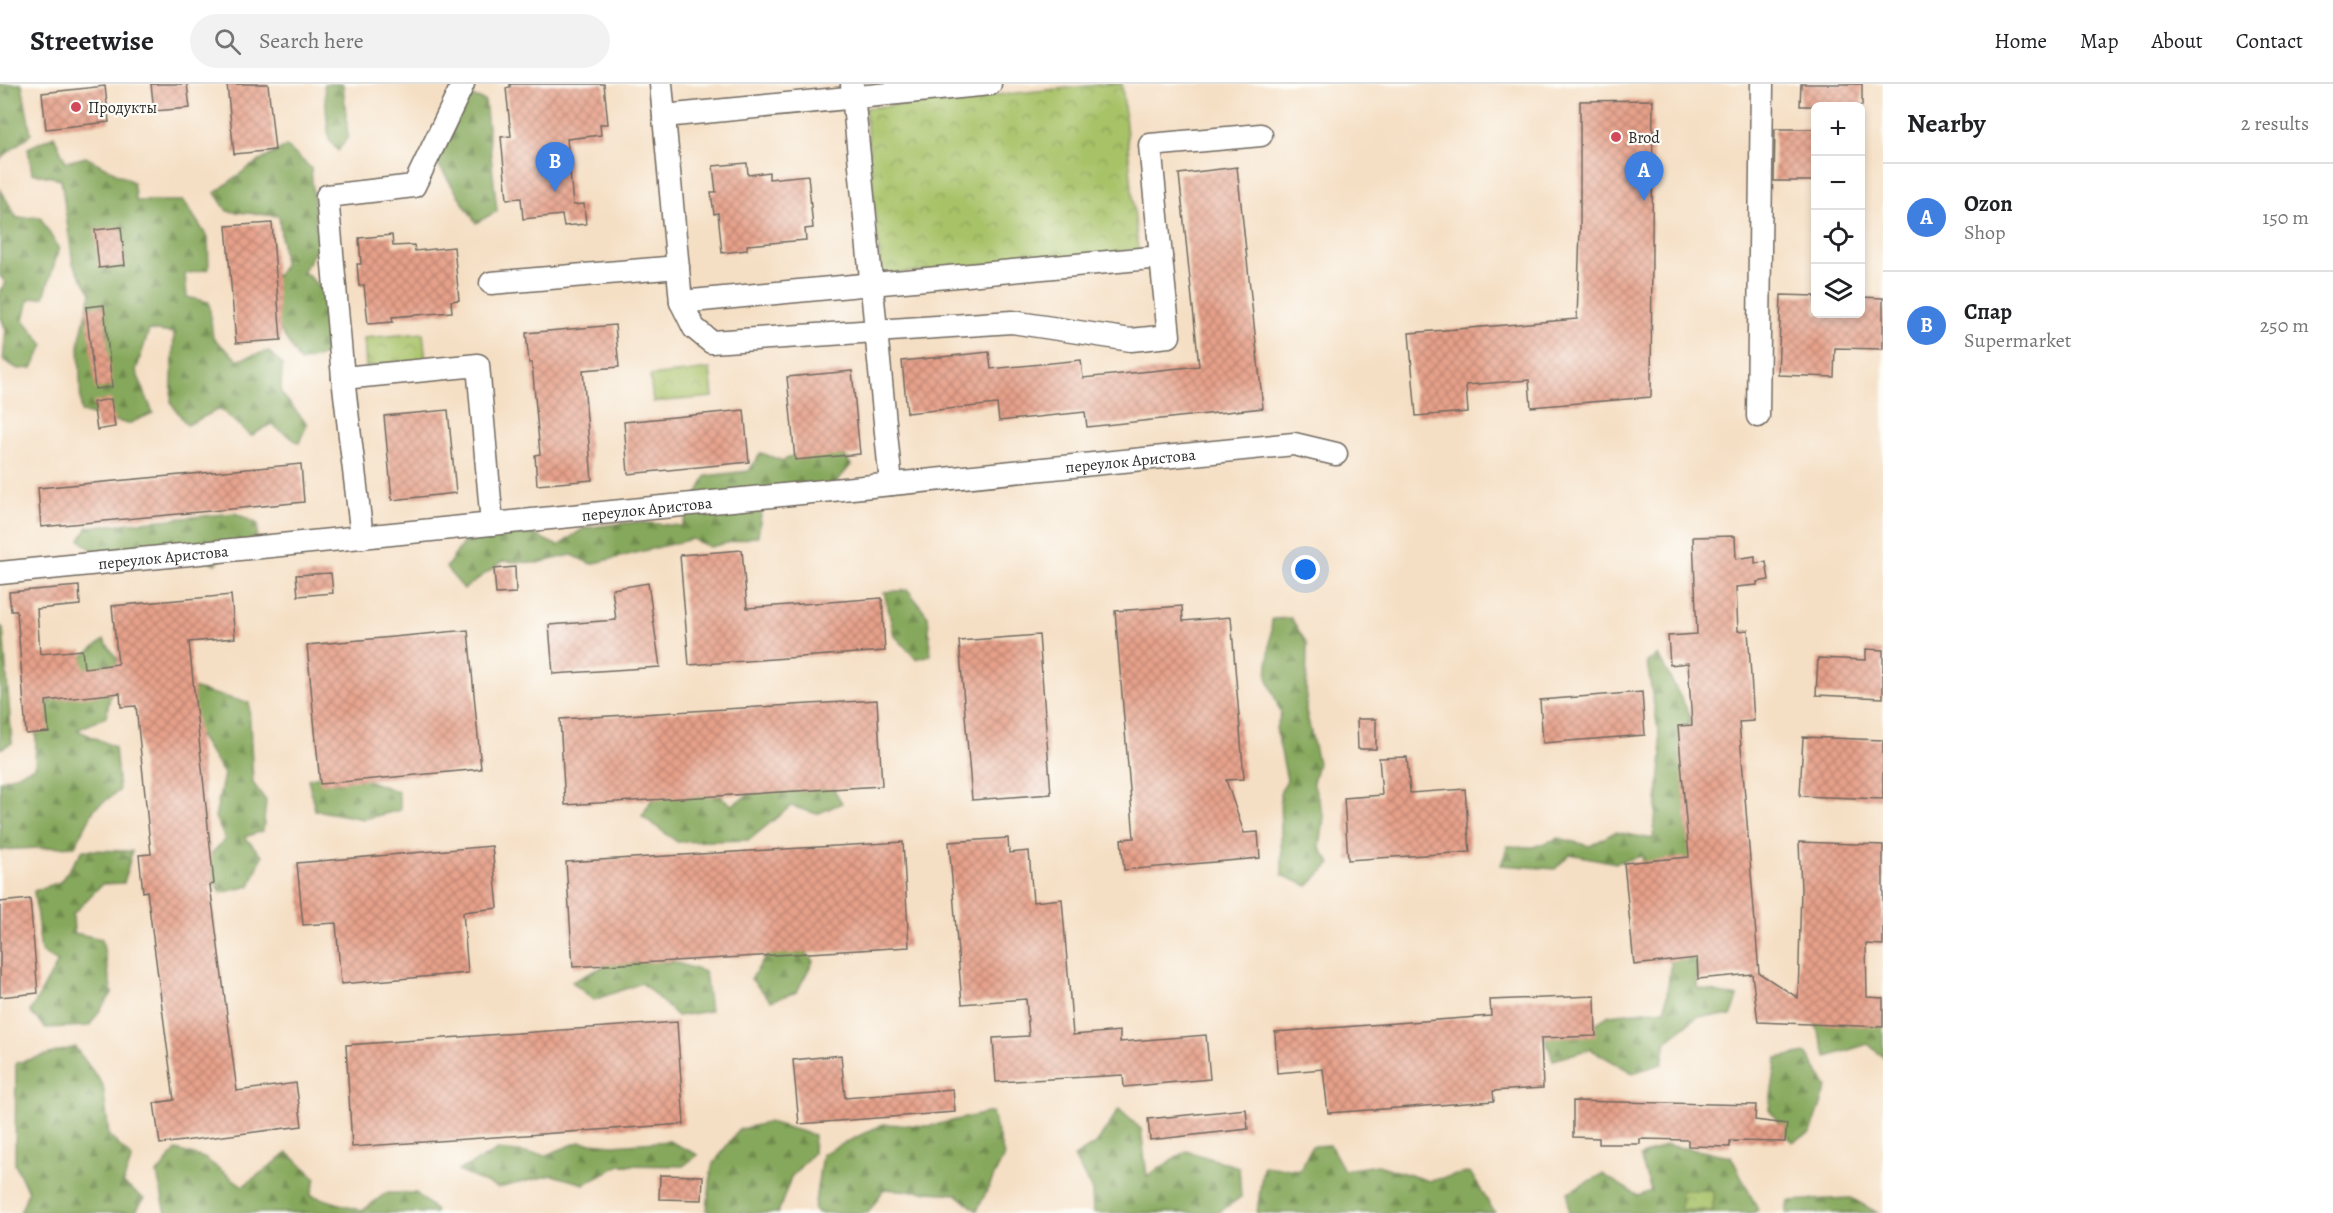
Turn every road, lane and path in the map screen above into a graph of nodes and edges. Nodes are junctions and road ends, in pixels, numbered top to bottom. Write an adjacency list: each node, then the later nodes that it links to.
1 (463, 84): 14 (street)
2 (661, 84): 6 (street)
3 (990, 84): 5 (street)
4 (1762, 84): 15 (street)
5 (853, 91): 6 (street); 11 (street)
6 (664, 116): 9 (street)
7 (1261, 135): 8 (street)
8 (1161, 256): 11 (street); 13 (street)
9 (678, 267): 10 (street); 12 (street)
10 (491, 283)
11 (872, 284): 12 (street); 13 (street)
12 (681, 302): 13 (street)
13 (876, 332): 17 (street)
14 (343, 378): 18 (street); 19 (street)
15 (1758, 416)
16 (1336, 454): 17 (street, переулок Аристова)
17 (891, 484): 18 (street, переулок Аристова)
18 (492, 524): 19 (street, переулок Аристова)
19 (362, 537): 20 (street, переулок Аристова)
20 (0, 573)

